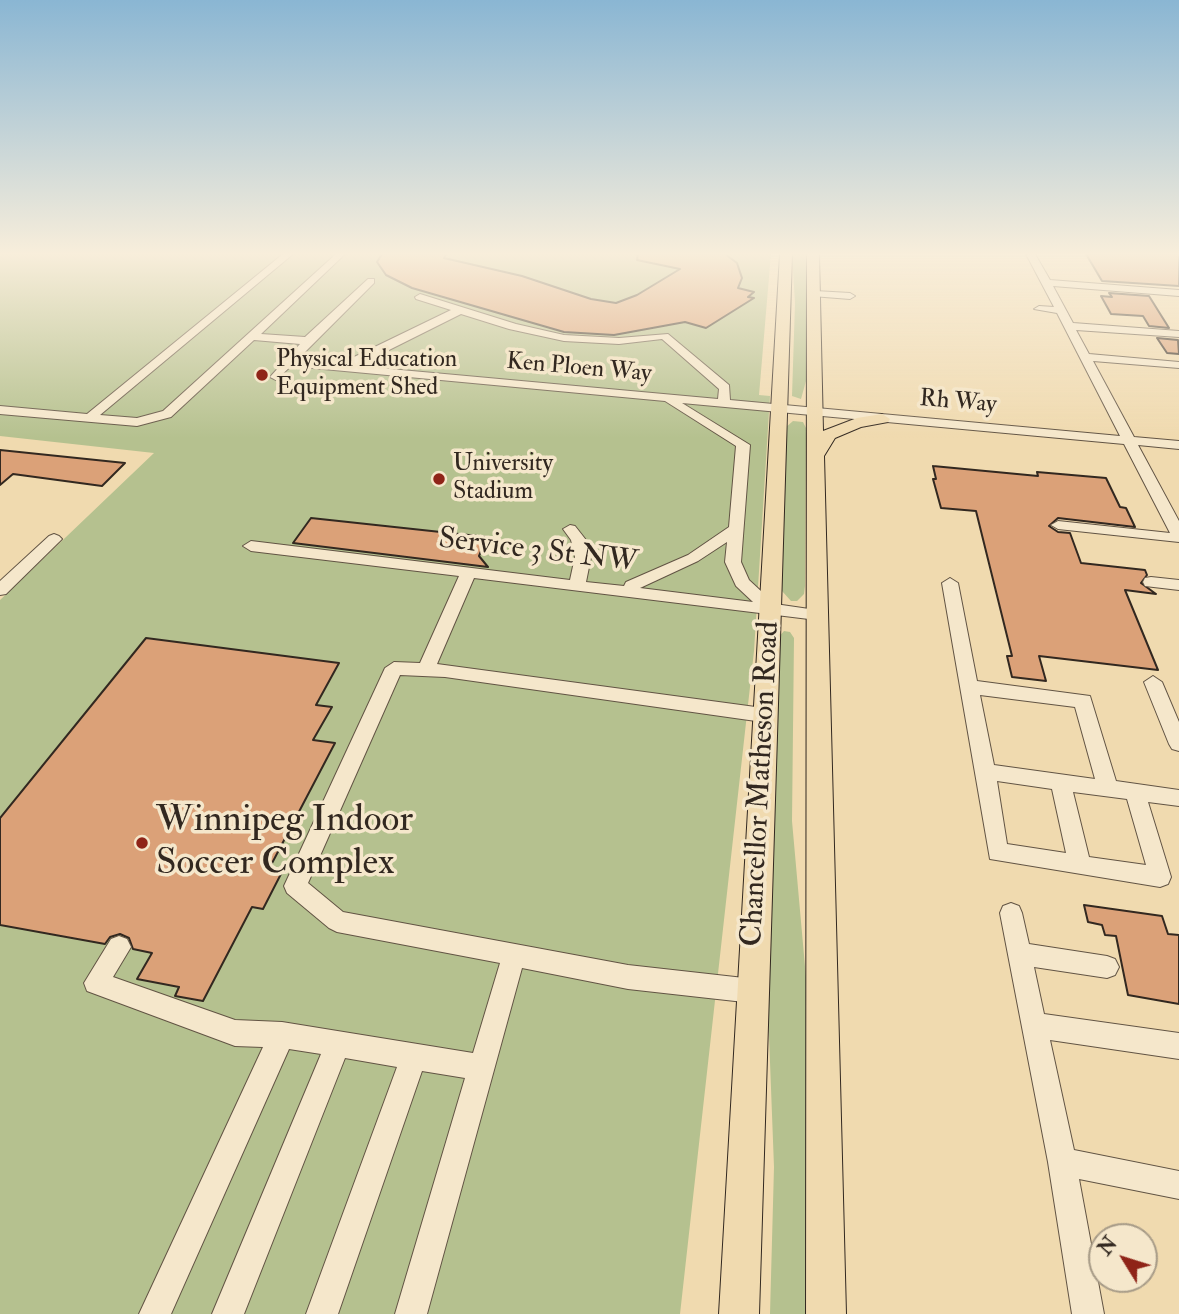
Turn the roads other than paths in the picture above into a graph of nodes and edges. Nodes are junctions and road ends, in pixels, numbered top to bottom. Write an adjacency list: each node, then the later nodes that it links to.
1 (214, 315): 23 (street)
2 (274, 315): 11 (street)
3 (335, 315): 12 (street)
4 (449, 315): 16 (street)
5 (477, 315): 19 (street)
6 (783, 315): 20 (main road, Chancellor Matheson Road)
7 (815, 315): 22 (main road, Chancellor Matheson Road)
8 (1064, 315): 9 (street)
9 (1070, 326): 10 (street); 13 (street)
10 (1179, 334)
11 (251, 336): 12 (street); 23 (street)
12 (308, 341): 14 (street)
13 (1086, 357): 15 (street); 27 (street)
14 (291, 363): 16 (street, Ken Ploen Way); 17 (street)
15 (1179, 365)
16 (348, 368): 18 (street, Ken Ploen Way)
17 (276, 377)
18 (667, 398): 19 (street, Ken Ploen Way); 32 (street)
19 (723, 404): 20 (street, Ken Ploen Way)
20 (779, 409): 22 (street, Rh Way); 43 (main road, Chancellor Matheson Road)
21 (0, 410): 23 (street)
22 (815, 413): 24 (street, Rh Way); 29 (main road, Chancellor Matheson Road)
23 (88, 419)
24 (882, 419): 25 (street, Rh Way); 29 (main road)
25 (954, 420): 26 (street); 27 (street, Rh Way)
26 (960, 442)
27 (1133, 442): 28 (street, Rh Way); 33 (street)
28 (1179, 445)
29 (815, 457): 44 (main road, Chancellor Matheson Road)
30 (1058, 525): 33 (street)
31 (570, 529): 39 (street)
32 (736, 529): 42 (street); 43 (street)
33 (1179, 536)
34 (54, 539): 41 (street)
35 (251, 546): 36 (street, Service 3 St NW)
36 (469, 572): 39 (street, Service 3 St NW); 45 (street)
37 (1151, 582): 40 (street)
38 (950, 583): 47 (street)
39 (577, 585): 42 (street, Service 3 St NW)
40 (1179, 585)
41 (0, 590)
42 (630, 592): 43 (street, Service 3 St NW)
43 (770, 609): 44 (street, Service 3 St NW); 48 (main road, Chancellor Matheson Road)
44 (817, 615): 75 (main road, Chancellor Matheson Road)
45 (426, 670): 48 (street); 59 (street)
46 (1153, 682): 49 (street)
47 (970, 687): 50 (street); 52 (street)
48 (763, 715): 61 (main road, Chancellor Matheson Road)
49 (1179, 744)
50 (985, 772): 51 (street); 55 (street)
51 (1061, 782): 52 (street); 55 (street)
52 (1108, 789): 53 (street)
53 (1135, 792): 54 (street); 55 (street)
54 (1179, 798)
55 (1080, 865)
56 (1011, 913): 58 (street)
57 (118, 947): 63 (street)
58 (1020, 954): 60 (street); 62 (street)
59 (514, 955): 61 (street); 67 (street)
60 (1107, 967)
61 (753, 991): 74 (main road, Chancellor Matheson Road)
62 (1034, 1025): 65 (street); 68 (street)
63 (282, 1035): 64 (street); 70 (street)
64 (338, 1043): 66 (street); 71 (street)
65 (1179, 1046)
66 (414, 1058): 67 (street); 72 (street)
67 (482, 1068): 73 (street)
68 (1062, 1163): 69 (street); 76 (street)
69 (1179, 1185)
70 (155, 1314)
71 (228, 1314)
72 (322, 1314)
73 (411, 1314)
74 (739, 1314)
75 (826, 1314)
76 (1088, 1314)

